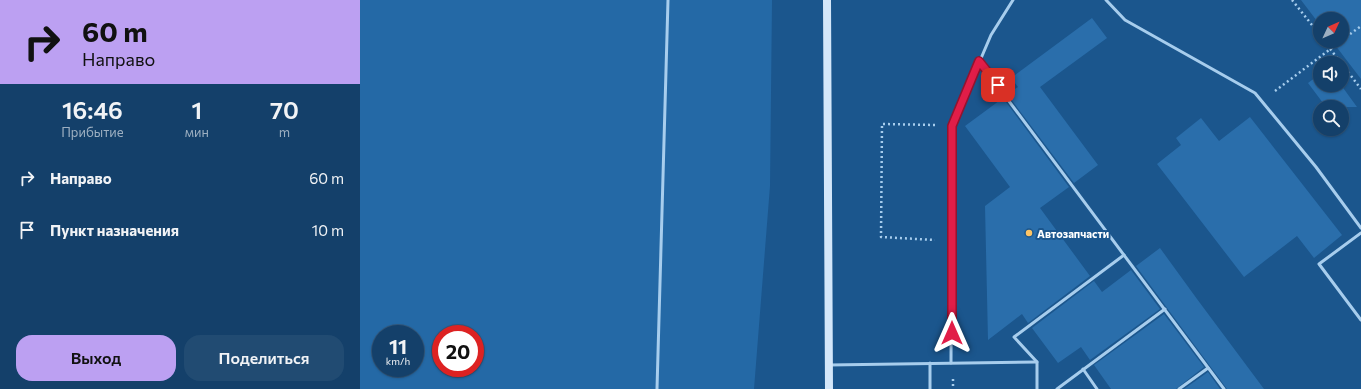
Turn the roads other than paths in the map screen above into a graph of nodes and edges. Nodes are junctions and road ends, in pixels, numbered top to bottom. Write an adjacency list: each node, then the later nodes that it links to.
1 (668, 0): 17 (lane)
2 (827, 0): 14 (main road)
3 (1012, 0): 5 (lane)
4 (1106, 0): 6 (lane)
5 (979, 61): 8 (lane); 13 (lane)
6 (1361, 228)
7 (1361, 233): 10 (lane)
8 (1124, 255): 9 (lane); 11 (lane)
9 (1164, 309): 15 (lane); 16 (lane)
10 (1361, 320)
11 (1037, 362): 13 (lane); 20 (lane)
12 (930, 363): 13 (lane); 14 (lane); 19 (lane)
13 (952, 363)
14 (829, 365): 18 (main road)
15 (1208, 368): 23 (lane); 24 (lane)
16 (1083, 369): 21 (lane); 22 (lane)
17 (657, 389)
18 (829, 389)
19 (930, 389)
20 (1037, 389)
21 (1057, 389)
22 (1097, 389)
23 (1179, 389)
24 (1224, 389)

